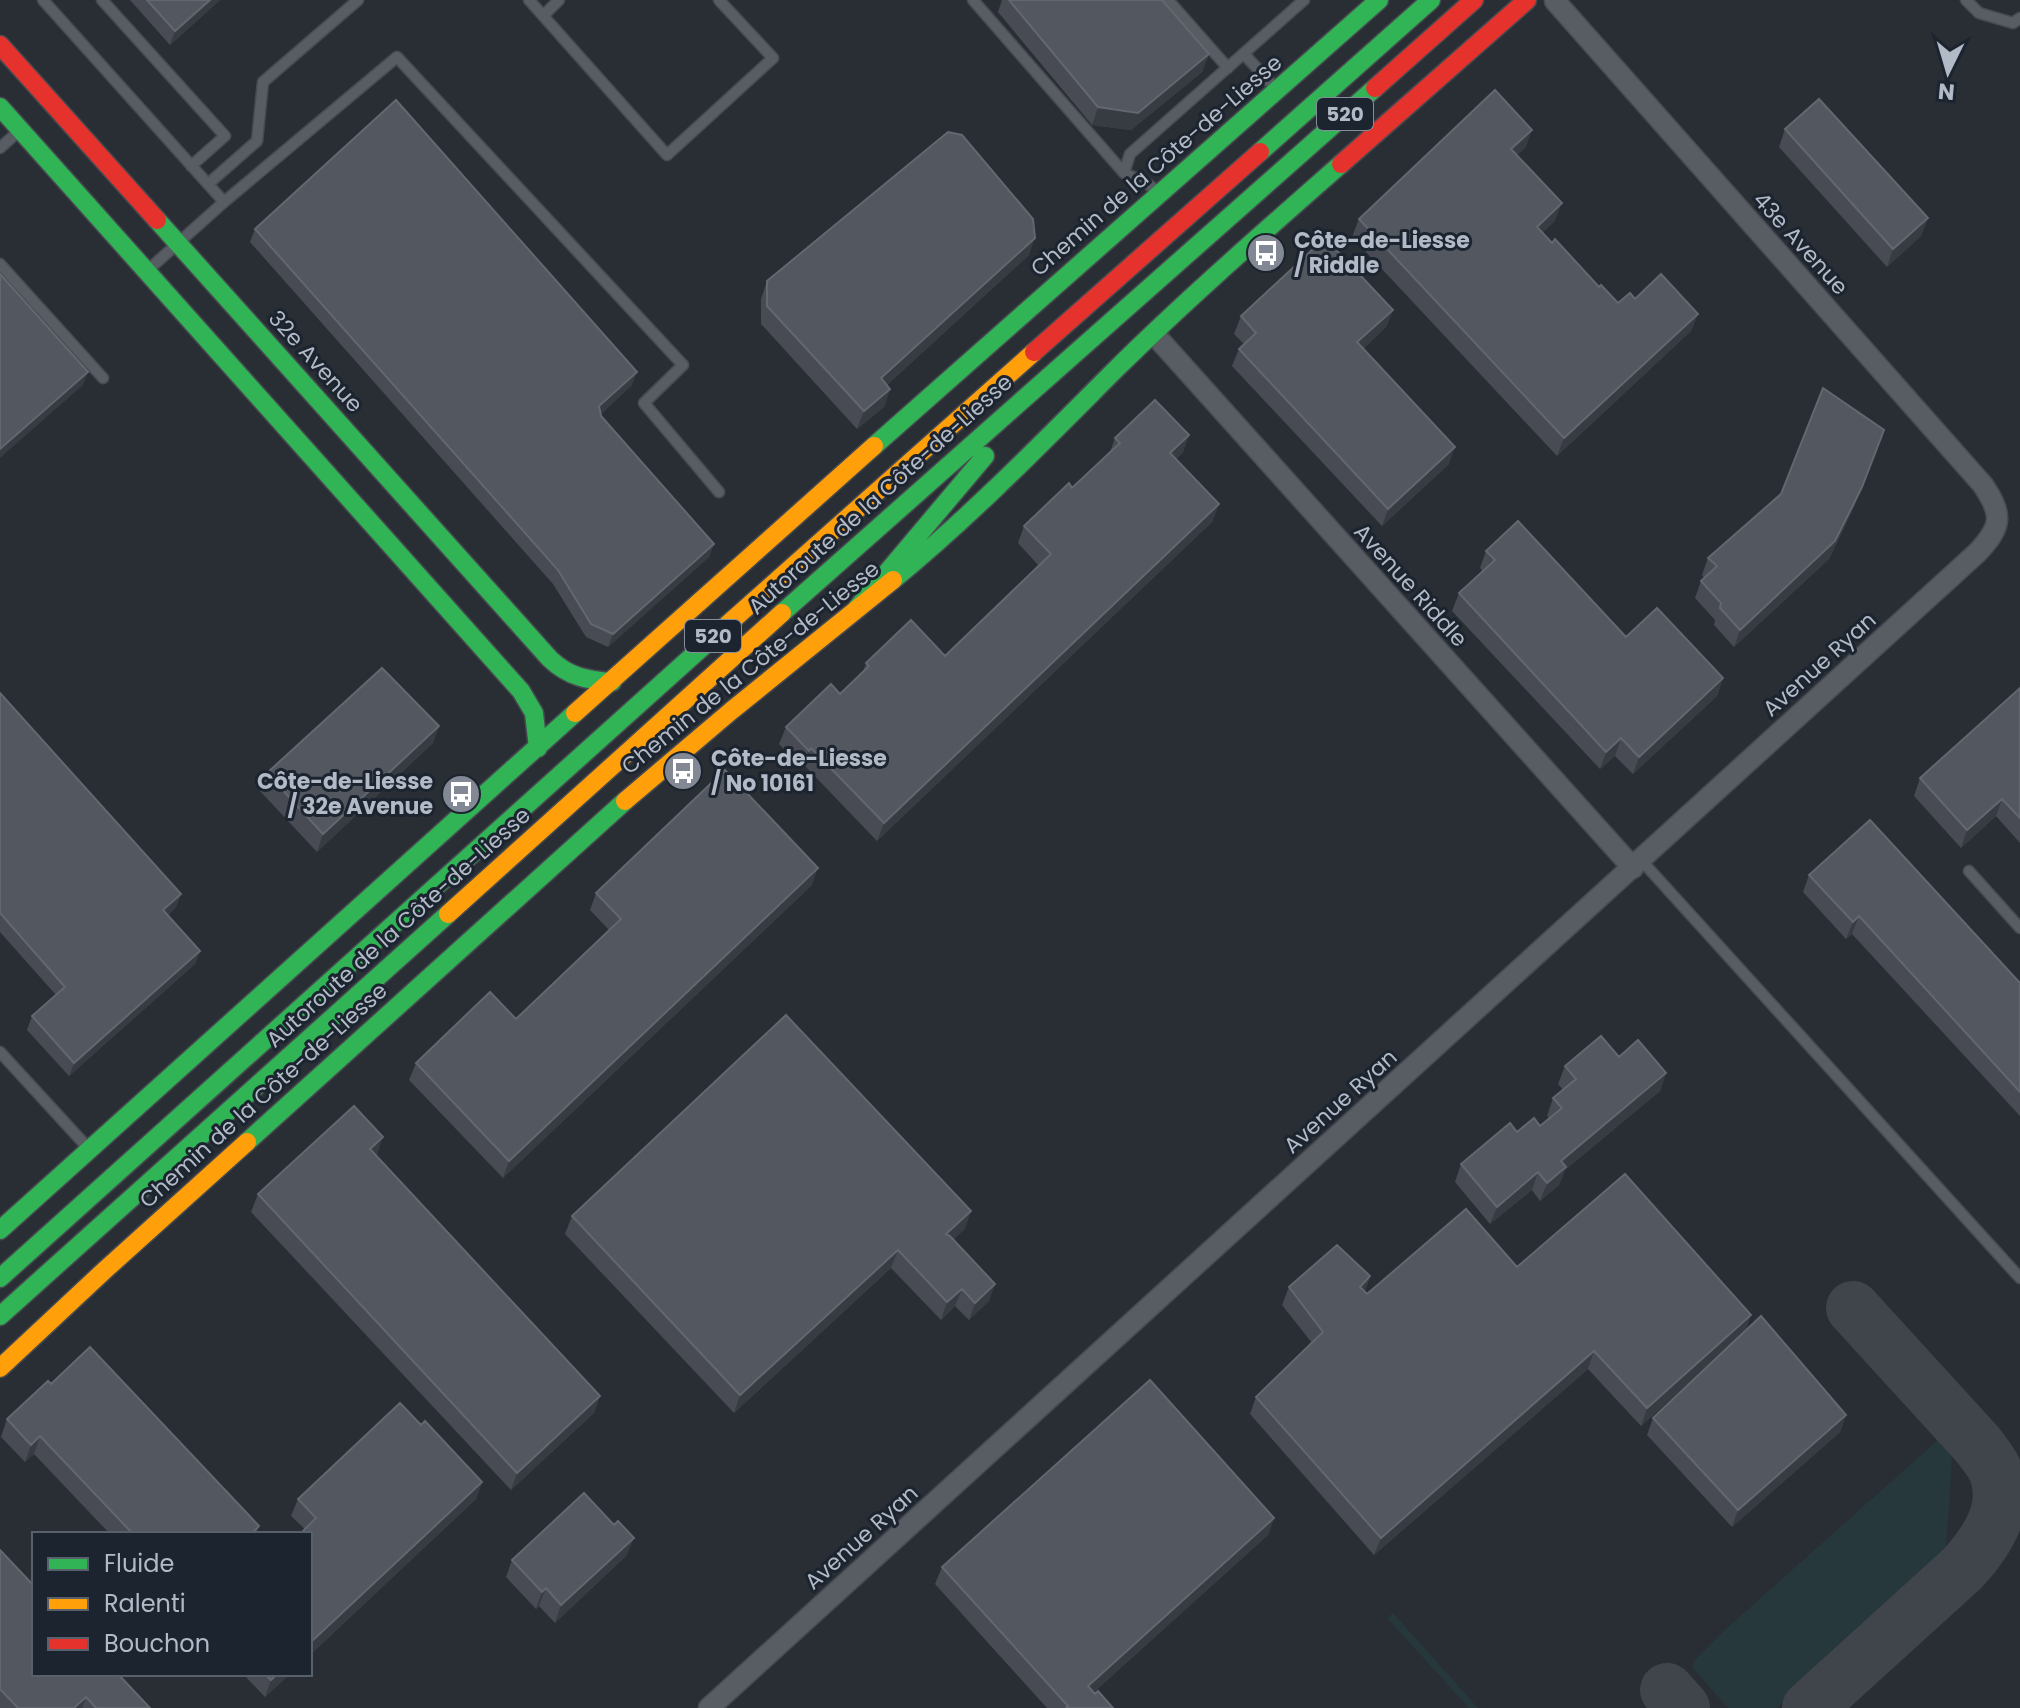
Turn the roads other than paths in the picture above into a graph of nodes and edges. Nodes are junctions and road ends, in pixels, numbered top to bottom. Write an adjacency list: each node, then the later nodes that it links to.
1 (43, 0): 25 (lane)
2 (102, 0): 25 (lane)
3 (358, 0): 27 (lane)
4 (529, 0): 16 (lane)
5 (559, 0): 16 (lane)
6 (719, 0): 16 (lane)
7 (973, 0): 26 (lane)
8 (1168, 0): 20 (lane)
9 (1304, 0): 19 (lane)
10 (1379, 0): 21 (main road, Chemin de la Côte-de-Liesse)
11 (1431, 0): 48 (main road, Autoroute de la Côte-de-Liesse / 520)
12 (1474, 0): 35 (main road, Autoroute de la Côte-de-Liesse / 520)
13 (1527, 0): 34 (main road, Chemin de la Côte-de-Liesse)
14 (1966, 0): 17 (lane)
15 (1555, 1): 38 (street, 43e Avenue)
16 (543, 16)
17 (2020, 18)
18 (0, 45): 30 (main road, 32e Avenue)
19 (1244, 54): 20 (lane); 21 (lane)
20 (1228, 68): 26 (lane)
21 (1277, 90): 28 (main road, Chemin de la Côte-de-Liesse)
22 (0, 107): 23 (main road, 32e Avenue)
23 (20, 130): 24 (lane); 32 (main road, 32e Avenue)
24 (0, 148)
25 (191, 166): 27 (lane)
26 (1124, 173): 28 (lane)
27 (208, 184): 29 (lane)
28 (1160, 194): 40 (main road, Chemin de la Côte-de-Liesse)
29 (224, 202): 30 (lane); 37 (lane)
30 (178, 243): 32 (lane); 33 (main road, 32e Avenue)
31 (0, 264): 36 (lane)
32 (146, 271): 33 (main road, 32e Avenue)
33 (189, 287): 40 (main road, 32e Avenue); 41 (main road, 32e Avenue)
34 (1154, 334): 39 (main road, Chemin de la Côte-de-Liesse); 42 (street, Avenue Riddle)
35 (1058, 369): 39 (main road); 50 (main road, Autoroute de la Côte-de-Liesse / 520)
36 (103, 378)
37 (719, 492)
38 (1997, 524): 42 (street, Avenue Ryan)
39 (857, 608): 51 (main road, Chemin de la Côte-de-Liesse)
40 (612, 682): 41 (main road, Chemin de la Côte-de-Liesse)
41 (538, 748): 46 (main road, Chemin de la Côte-de-Liesse)
42 (1637, 864): 49 (lane); 52 (street, Avenue Ryan)
43 (1969, 871): 44 (lane)
44 (2020, 928)
45 (0, 1052): 46 (lane)
46 (90, 1150): 47 (main road, Chemin de la Côte-de-Liesse)
47 (0, 1230)
48 (0, 1278)
49 (2020, 1278)
50 (0, 1316)
51 (0, 1368)
52 (709, 1708)

